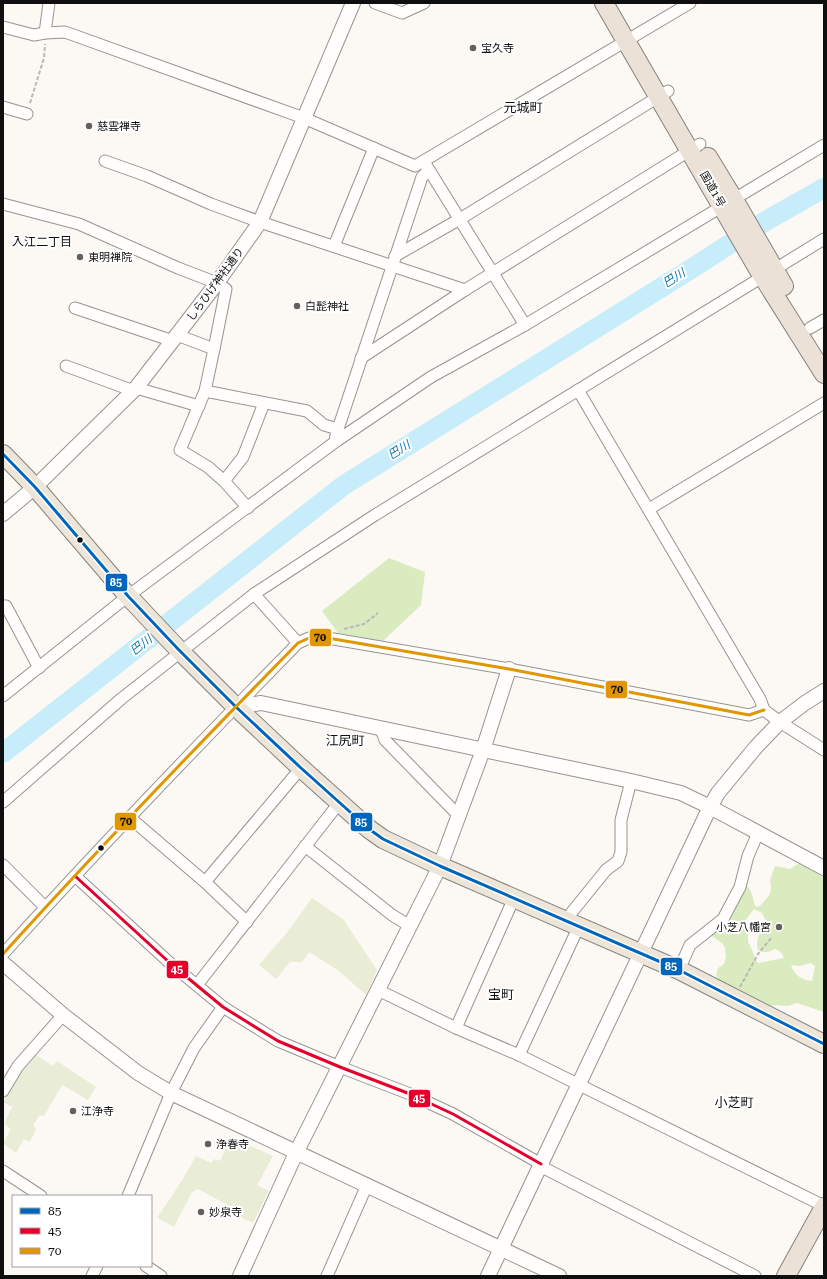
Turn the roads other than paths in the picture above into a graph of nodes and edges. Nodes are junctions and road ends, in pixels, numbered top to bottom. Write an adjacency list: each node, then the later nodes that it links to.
1 (49, 3): 9 (street)
2 (353, 3): 14 (street, しらひげ神社通り)
3 (375, 3): 4 (street)
4 (424, 3)
5 (604, 3): 10 (highway, 国道1号)
6 (617, 3): 10 (highway, 国道1号)
7 (690, 3): 10 (street)
8 (3, 27): 9 (street)
9 (45, 33): 14 (street)
10 (631, 38): 11 (highway, 国道1号); 19 (street)
11 (664, 94): 16 (highway, 国道1号); 22 (street)
12 (3, 108): 13 (street)
13 (26, 114)
14 (304, 118): 17 (street); 23 (street, しらひげ神社通り)
15 (824, 144): 21 (street)
16 (695, 147): 21 (highway, 国道1号); 28 (street)
17 (374, 148): 19 (street); 25 (street)
18 (105, 161): 23 (street)
19 (426, 166): 22 (street); 26 (street)
20 (3, 204): 29 (street)
21 (729, 205): 27 (highway, 国道1号); 33 (street)
22 (460, 219): 26 (street); 28 (street)
23 (260, 222): 25 (street); 29 (street, しらひげ神社通り)
24 (824, 239): 27 (street)
25 (334, 246): 26 (street)
26 (393, 261): 30 (street); 37 (street)
27 (766, 269): 32 (highway, 国道1号); 39 (highway, 国道1号); 41 (street)
28 (492, 273): 30 (street); 33 (street)
29 (217, 283): 34 (street, しらひげ神社通り); 35 (street)
30 (465, 290): 37 (street)
31 (75, 308): 34 (street)
32 (817, 324): 36 (highway, 国道1号)
33 (525, 325): 47 (street)
34 (175, 338): 35 (street); 40 (street, しらひげ神社通り)
35 (214, 349): 42 (street)
36 (824, 351)
37 (361, 358): 46 (street)
38 (66, 366): 40 (street)
39 (824, 374)
40 (135, 389): 45 (street); 50 (street, しらひげ神社通り)
41 (578, 390): 52 (street); 54 (street)
42 (205, 391): 43 (street); 45 (street)
43 (264, 403): 46 (street); 49 (street)
44 (824, 403): 52 (street)
45 (199, 406): 49 (street)
46 (338, 428): 47 (street)
47 (335, 442): 51 (street)
48 (3, 454): 50 (main road)
49 (224, 481): 51 (street)
50 (35, 487): 53 (street, しらひげ神社通り); 55 (main road)
51 (248, 508): 55 (street)
52 (649, 509): 64 (street)
53 (3, 514)
54 (254, 594): 57 (street); 58 (street)
55 (130, 598): 58 (main road); 59 (street)
56 (3, 606): 59 (street)
57 (298, 643): 60 (street); 63 (street)
58 (180, 651): 63 (main road); 71 (street)
59 (39, 668): 62 (street)
60 (509, 669): 64 (street); 67 (street)
61 (824, 691): 65 (street)
62 (3, 696)
63 (236, 707): 66 (street); 69 (main road); 75 (street)
64 (764, 710): 65 (street)
65 (780, 722): 68 (street); 73 (street)
66 (381, 729): 67 (street); 74 (street)
67 (482, 750): 70 (street); 74 (street)
68 (824, 750)
69 (301, 768): 72 (main road); 82 (street)
70 (631, 781): 73 (street); 86 (street)
71 (3, 802)
72 (340, 803): 77 (street); 79 (main road)
73 (710, 808): 76 (street); 88 (street)
74 (459, 816): 79 (street)
75 (129, 817): 81 (street); 82 (street)
76 (758, 833): 80 (street); 91 (street)
77 (305, 846): 85 (street); 87 (street)
78 (3, 865): 84 (street)
79 (440, 866): 83 (main road); 87 (street)
80 (824, 868)
81 (75, 876): 84 (street); 92 (street)
82 (205, 882): 85 (street)
83 (514, 898): 86 (main road); 96 (street)
84 (45, 907): 89 (street)
85 (247, 922): 92 (street)
86 (573, 924): 88 (main road); 98 (street)
87 (410, 926): 93 (street)
88 (640, 953): 91 (main road); 100 (street)
89 (3, 954)
90 (3, 963): 95 (street)
91 (679, 970): 97 (main road)
92 (197, 985): 94 (street)
93 (378, 990): 96 (street); 99 (street)
94 (224, 1007): 99 (street); 102 (street)
95 (63, 1015): 101 (street); 102 (street)
96 (456, 1028): 98 (street)
97 (824, 1044)
98 (519, 1055): 100 (street)
99 (340, 1067): 103 (street); 104 (street)
100 (578, 1085): 104 (street); 109 (street)
101 (3, 1091)
102 (171, 1093): 103 (street); 108 (street)
103 (296, 1153): 106 (street); 114 (street)
104 (540, 1165): 111 (street); 120 (street)
105 (3, 1171): 107 (street)
106 (367, 1185): 111 (street); 117 (street)
107 (39, 1195)
108 (128, 1195)
109 (824, 1207): 121 (highway)
110 (824, 1230): 122 (highway)
111 (500, 1248): 118 (street); 119 (street)
112 (96, 1267): 115 (street)
113 (148, 1267): 116 (street)
114 (243, 1275)
115 (92, 1276)
116 (161, 1276)
117 (327, 1276)
118 (488, 1276)
119 (559, 1276)
120 (755, 1276)
121 (786, 1276)
122 (799, 1276)

